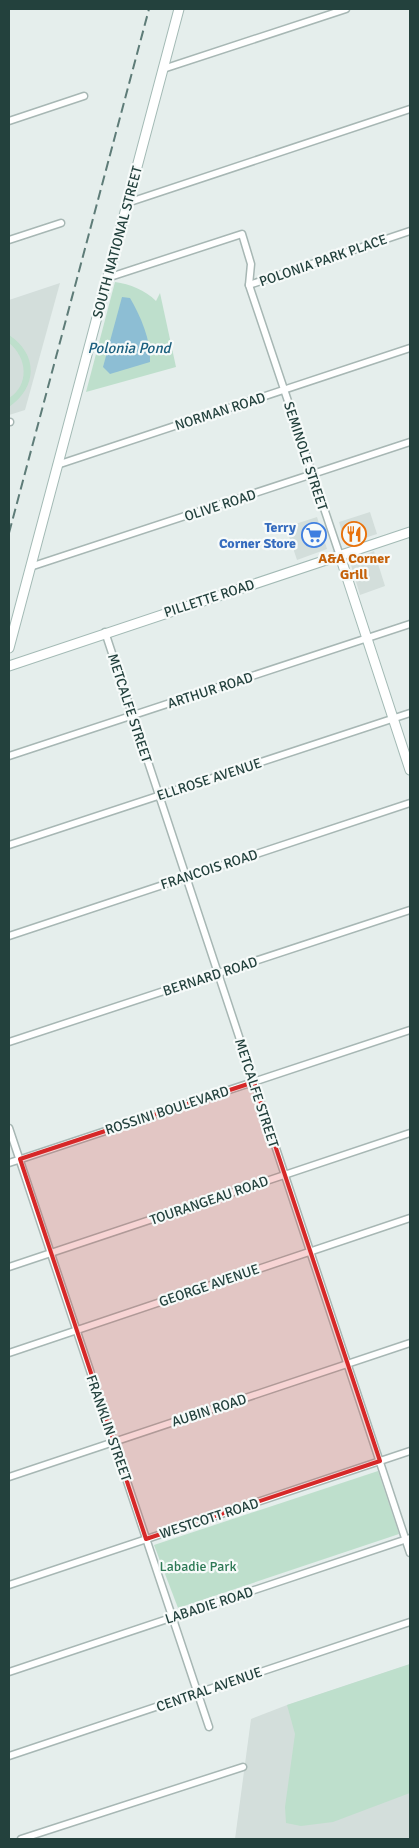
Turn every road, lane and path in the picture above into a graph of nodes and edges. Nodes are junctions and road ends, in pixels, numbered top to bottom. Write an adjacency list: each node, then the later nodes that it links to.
1 (178, 9): 3 (street, SOUTH NATIONAL STREET)
2 (346, 9): 3 (street)
3 (163, 69): 7 (street, SOUTH NATIONAL STREET)
4 (84, 96): 6 (street)
5 (410, 109): 7 (street)
6 (9, 121)
7 (127, 203): 11 (street, SOUTH NATIONAL STREET)
8 (61, 223): 10 (street)
9 (410, 230): 12 (street, POLONIA PARK PLACE)
10 (9, 240)
11 (107, 278): 12 (street, POLONIA PARK PLACE); 16 (street, SOUTH NATIONAL STREET)
12 (249, 285): 14 (street, SEMINOLE STREET)
13 (410, 348): 14 (street, NORMAN ROAD)
14 (284, 390): 16 (street, NORMAN ROAD); 17 (street, SEMINOLE STREET)
15 (410, 442): 17 (street, OLIVE ROAD)
16 (58, 465): 20 (street, SOUTH NATIONAL STREET)
17 (311, 475): 19 (street, SEMINOLE STREET); 20 (street, OLIVE ROAD)
18 (410, 532): 19 (street, PILLETTE ROAD)
19 (340, 556): 22 (street, PILLETTE ROAD); 23 (street, SEMINOLE STREET)
20 (30, 567): 24 (street, SOUTH NATIONAL STREET)
21 (410, 624): 23 (street, ARTHUR ROAD)
22 (105, 632): 25 (street, PILLETTE ROAD); 27 (street, METCALFE STREET)
23 (366, 639): 27 (street, ARTHUR ROAD); 28 (street, SEMINOLE STREET)
24 (9, 648)
25 (9, 666)
26 (410, 714): 28 (street, ELLROSE AVENUE)
27 (133, 716): 29 (street, ARTHUR ROAD); 31 (street, METCALFE STREET)
28 (393, 719): 30 (street, SEMINOLE STREET); 31 (street, ELLROSE AVENUE)
29 (9, 756)
30 (410, 770)
31 (159, 796): 33 (street, ELLROSE AVENUE); 34 (street, METCALFE STREET)
32 (410, 803): 34 (street, FRANCOIS ROAD)
33 (9, 845)
34 (186, 877): 36 (street, FRANCOIS ROAD); 37 (street, METCALFE STREET)
35 (410, 910): 37 (street, BERNARD ROAD)
36 (9, 936)
37 (218, 973): 39 (street, BERNARD ROAD); 40 (street, METCALFE STREET)
38 (410, 1030): 40 (street, ROSSINI BOULEVARD)
39 (9, 1042)
40 (254, 1082): 43 (street, ROSSINI BOULEVARD); 45 (street, METCALFE STREET)
41 (9, 1128): 43 (street, FRANKLIN STREET)
42 (410, 1133): 45 (street, TOURANGEAU ROAD)
43 (20, 1159): 44 (street, ROSSINI BOULEVARD); 48 (street, FRANKLIN STREET)
44 (9, 1162)
45 (284, 1175): 47 (street, METCALFE STREET); 48 (street, TOURANGEAU ROAD)
46 (410, 1218): 47 (street, GEORGE AVENUE)
47 (310, 1251): 50 (street, GEORGE AVENUE); 53 (street, METCALFE STREET)
48 (50, 1254): 49 (street, TOURANGEAU ROAD); 50 (street, FRANKLIN STREET)
49 (9, 1268)
50 (76, 1330): 52 (street, GEORGE AVENUE); 54 (street, FRANKLIN STREET)
51 (410, 1343): 53 (street, AUBIN ROAD)
52 (9, 1353)
53 (347, 1364): 54 (street, AUBIN ROAD); 56 (street, METCALFE STREET)
54 (113, 1442): 57 (street, AUBIN ROAD); 58 (street, FRANKLIN STREET)
55 (410, 1451): 56 (street, WESTCOTT ROAD)
56 (380, 1461): 58 (street, WESTCOTT ROAD); 59 (street, METCALFE STREET)
57 (9, 1477)
58 (146, 1539): 61 (street, WESTCOTT ROAD); 62 (street, FRANKLIN STREET)
59 (408, 1539): 60 (street, METCALFE STREET); 62 (street, LABADIE ROAD)
60 (410, 1553)
61 (9, 1585)
62 (172, 1618): 64 (street, LABADIE ROAD); 65 (street, FRANKLIN STREET)
63 (410, 1622): 65 (street, CENTRAL AVENUE)
64 (9, 1672)
65 (198, 1693): 66 (street, FRANKLIN STREET); 67 (street, CENTRAL AVENUE)
66 (209, 1726)
67 (9, 1756)
68 (243, 1766): 69 (street)
69 (21, 1839)

